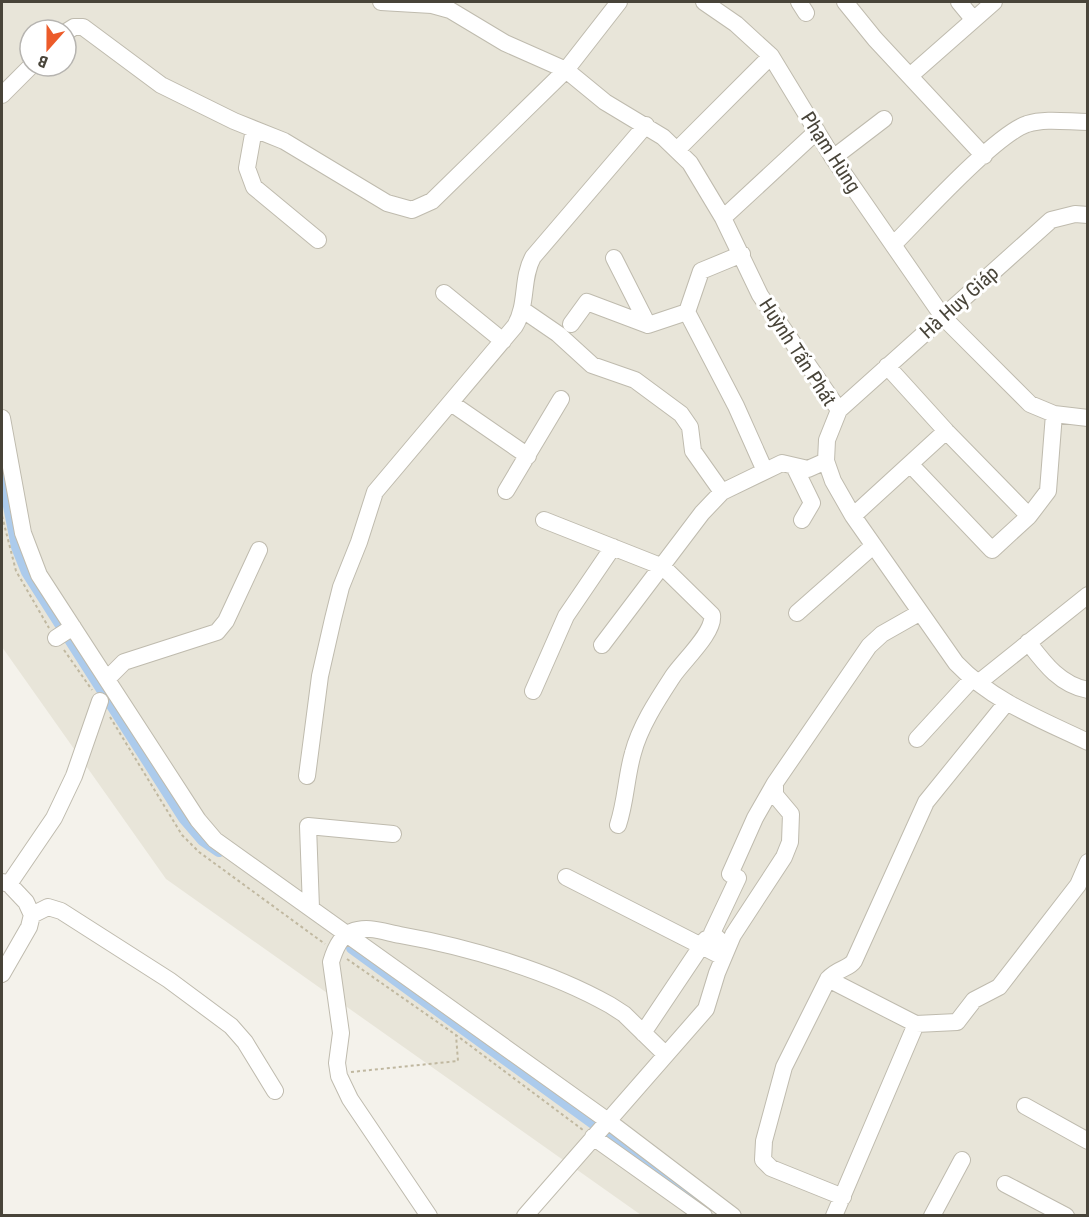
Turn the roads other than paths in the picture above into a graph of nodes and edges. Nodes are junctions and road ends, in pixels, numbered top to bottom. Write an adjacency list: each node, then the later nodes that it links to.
1 (381, 2): 10 (street, Huỳnh Tấn Phát)
2 (619, 2): 10 (street)
3 (704, 2): 9 (street, Phạm Hùng)
4 (845, 2): 11 (street)
5 (959, 2): 7 (street)
6 (994, 2): 7 (street)
7 (973, 19): 11 (street)
8 (78, 27): 17 (street)
9 (771, 56): 18 (street, Phạm Hùng); 19 (street)
10 (566, 70): 16 (street, Huỳnh Tấn Phát); 17 (street)
11 (910, 75): 20 (street)
12 (19, 78): 13 (street)
13 (2, 95)
14 (884, 119): 21 (street)
15 (1088, 122): 20 (street)
16 (646, 125): 19 (street, Huỳnh Tấn Phát); 29 (street)
17 (254, 129): 24 (street)
18 (817, 131): 21 (street, Phạm Hùng); 23 (street)
19 (677, 150): 23 (street, Huỳnh Tấn Phát)
20 (984, 156): 25 (street)
21 (833, 158): 25 (street, Phạm Hùng)
22 (1088, 215): 31 (street, Hà Huy Giáp)
23 (723, 218): 26 (street, Huỳnh Tấn Phát)
24 (318, 240)
25 (893, 245): 31 (street, Phạm Hùng)
26 (742, 254): 30 (street); 38 (street, Huỳnh Tấn Phát)
27 (614, 258): 33 (street)
28 (444, 293): 34 (street)
29 (523, 310): 34 (street); 49 (street)
30 (687, 312): 33 (street); 47 (street)
31 (943, 317): 35 (street, Hà Huy Giáp); 39 (street, Phạm Hùng)
32 (571, 324): 33 (street)
33 (648, 325)
34 (503, 341): 37 (street)
35 (887, 366): 38 (street, Hà Huy Giáp); 42 (street)
36 (561, 399): 43 (street)
37 (451, 403): 43 (street); 73 (street)
38 (839, 410): 44 (street, Huỳnh Tấn Phát)
39 (1054, 414): 41 (street, Phạm Hùng); 51 (street)
40 (2, 418): 61 (street)
41 (1088, 418)
42 (946, 431): 45 (street); 51 (street)
43 (528, 456): 48 (street)
44 (826, 461): 46 (street); 50 (street)
45 (910, 464): 50 (street); 51 (street)
46 (794, 466): 47 (street); 53 (street)
47 (765, 471): 49 (street)
48 (506, 491)
49 (722, 492): 57 (street)
50 (853, 516): 54 (street)
51 (1029, 516)
52 (544, 520): 55 (street)
53 (802, 520)
54 (873, 546): 59 (street); 60 (street)
55 (613, 548): 57 (street); 68 (street)
56 (259, 550): 65 (street)
57 (663, 567): 64 (street); 75 (street)
58 (1088, 594): 63 (street)
59 (797, 613)
60 (920, 613): 66 (street); 74 (street)
61 (73, 627): 62 (street); 65 (street)
62 (56, 638)
63 (1028, 642): 66 (street); 67 (street)
64 (602, 645)
65 (107, 679): 80 (street)
66 (975, 681): 70 (street); 71 (street)
67 (1088, 690)
68 (533, 691)
69 (100, 701): 79 (street)
70 (1007, 702): 72 (street); 87 (street)
71 (917, 739)
72 (1088, 742)
73 (307, 776)
74 (775, 783): 82 (street); 85 (street)
75 (618, 825)
76 (393, 834): 80 (street)
77 (1088, 862): 88 (street)
78 (566, 876): 84 (street)
79 (5, 883): 81 (street)
80 (310, 908): 83 (street)
81 (32, 915): 86 (street); 91 (street)
82 (713, 930): 84 (street); 85 (street)
83 (346, 934): 89 (street); 93 (street); 98 (street)
84 (701, 946): 85 (street); 89 (street)
85 (725, 952): 90 (street)
86 (2, 974)
87 (828, 979): 88 (street); 97 (street)
88 (916, 1024): 97 (street)
89 (643, 1033): 90 (street)
90 (665, 1054): 93 (street)
91 (275, 1091)
92 (1025, 1106): 94 (street)
93 (601, 1128): 99 (street); 100 (street); 101 (street)
94 (1088, 1141)
95 (962, 1160): 103 (street)
96 (1005, 1184): 104 (street)
97 (843, 1197): 102 (street)
98 (429, 1215)
99 (525, 1215)
100 (704, 1215)
101 (733, 1215)
102 (834, 1215)
103 (932, 1215)
104 (1066, 1215)

